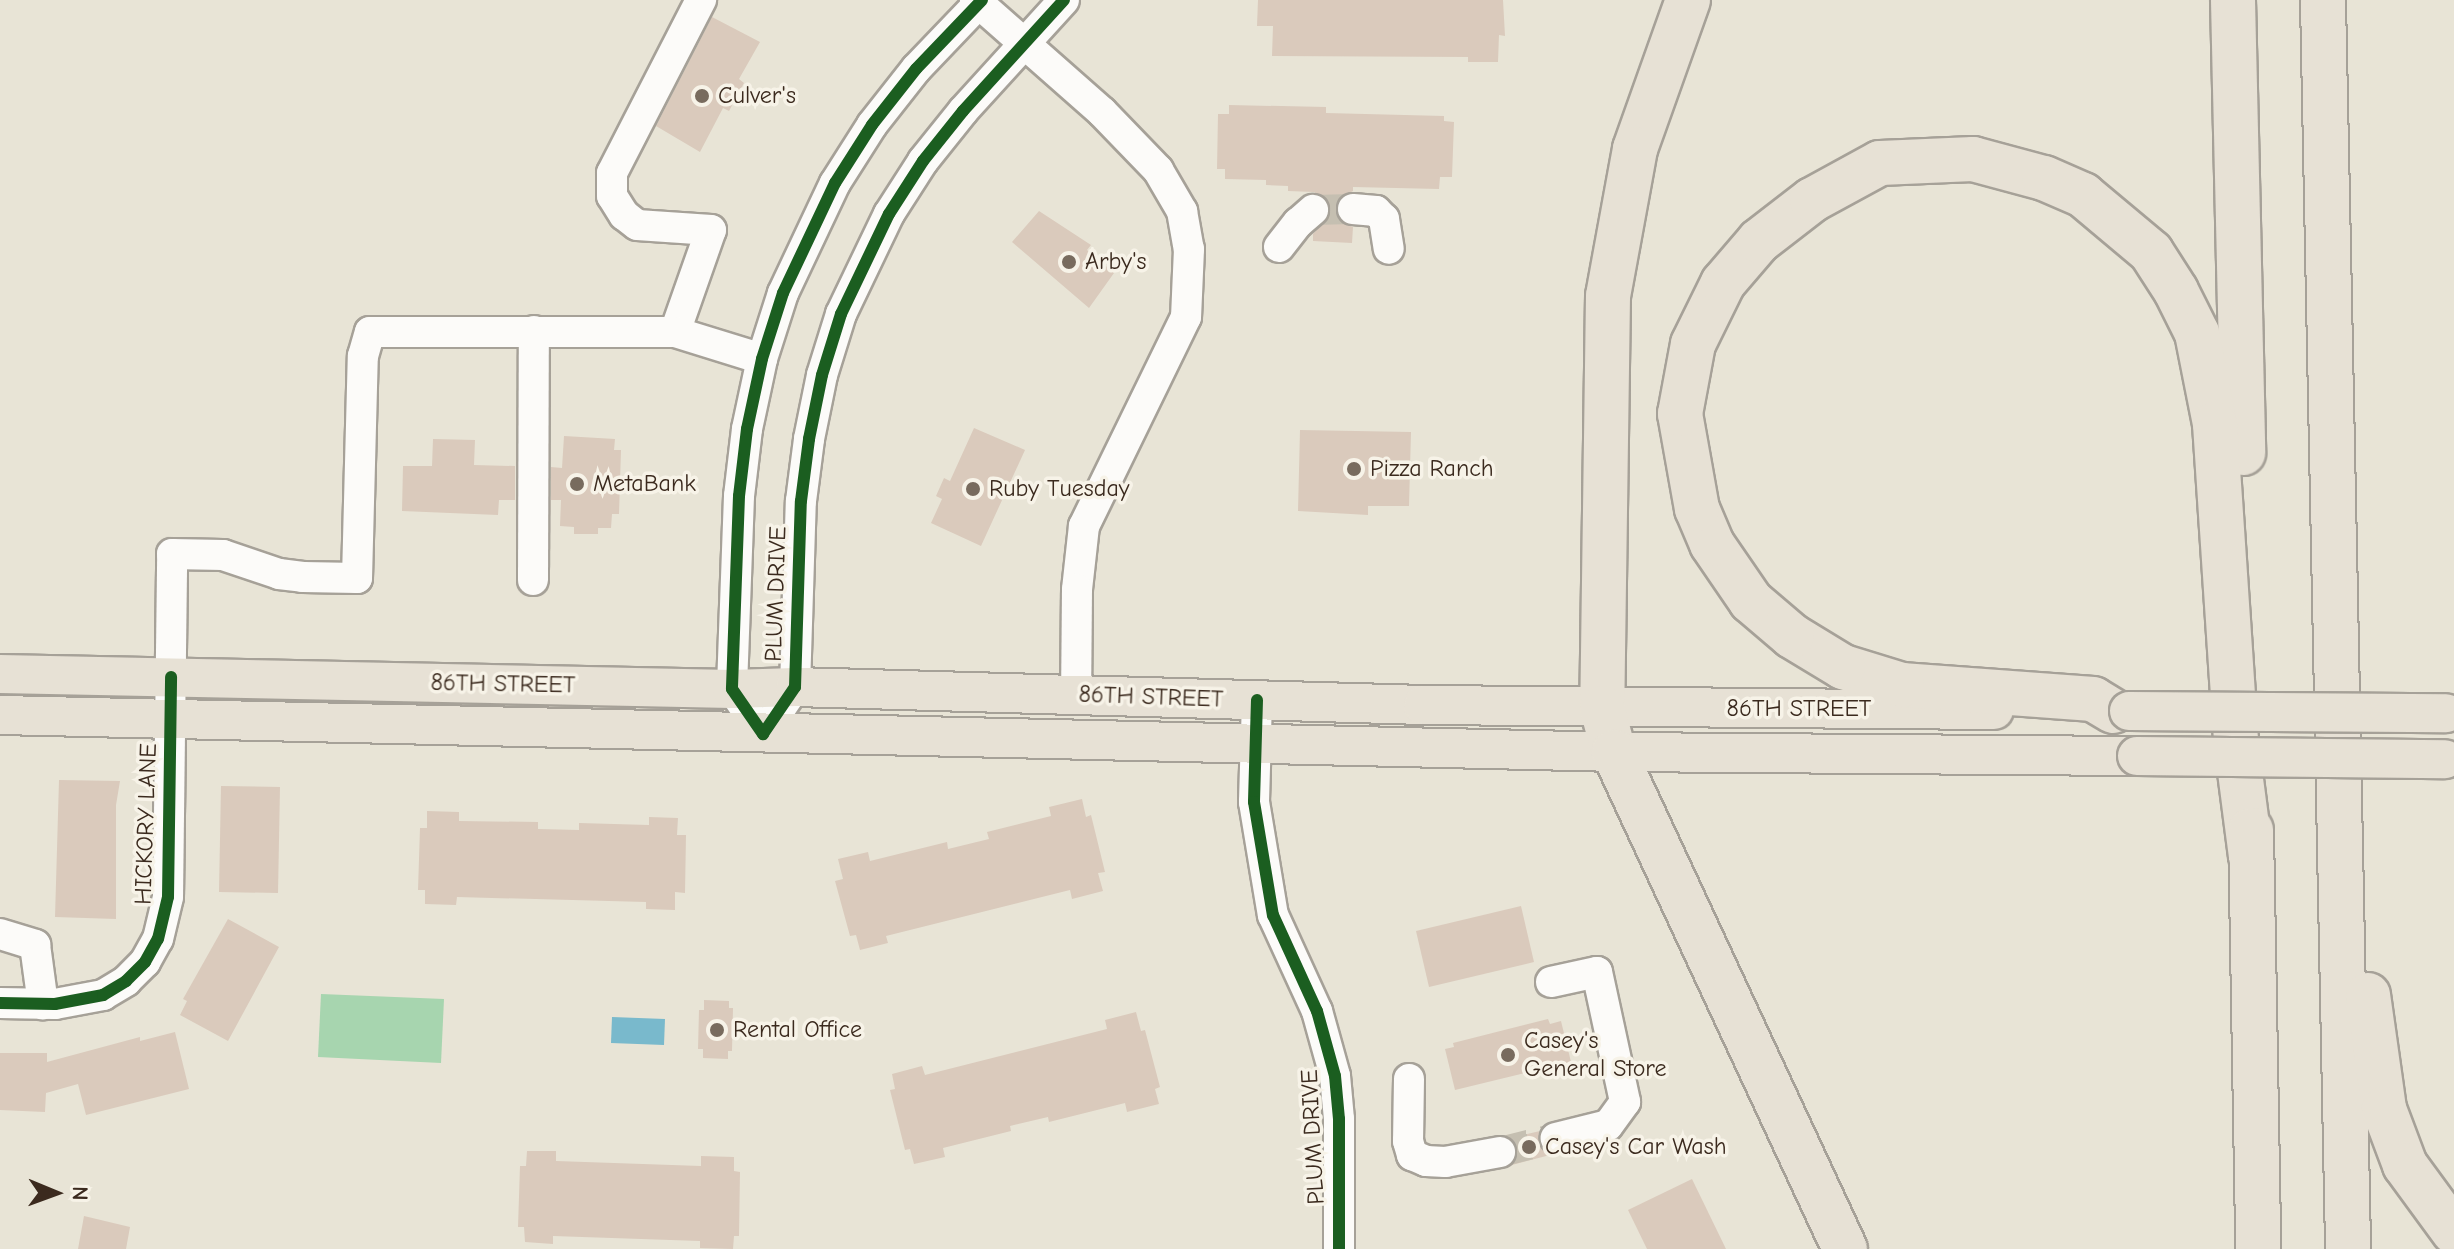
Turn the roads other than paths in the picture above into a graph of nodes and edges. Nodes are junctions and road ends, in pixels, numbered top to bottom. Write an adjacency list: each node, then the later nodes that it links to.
1 (701, 0): 13 (street)
2 (1064, 0): 7 (street, PLUM DRIVE)
3 (1688, 0): 23 (highway)
4 (2233, 0): 32 (highway)
5 (2323, 0): 22 (highway)
6 (979, 1): 7 (street); 14 (street, PLUM DRIVE)
7 (1025, 45): 18 (street, PLUM DRIVE); 20 (street)
8 (1353, 209): 11 (street)
9 (1313, 210): 10 (street)
10 (1279, 247)
11 (1389, 249)
12 (534, 331): 13 (street); 15 (street); 17 (street, HICKORY LANE)
13 (675, 332): 14 (street)
14 (762, 359): 19 (street, PLUM DRIVE)
15 (533, 580)
16 (0, 674): 17 (main road, 86TH STREET)
17 (171, 677): 19 (main road, 86TH STREET); 27 (street, HICKORY LANE)
18 (795, 687): 19 (main road, 86TH STREET); 20 (main road, 86TH STREET); 28 (street, PLUM DRIVE)
19 (732, 689): 28 (street)
20 (1076, 695): 21 (main road, 86TH STREET)
21 (1257, 700): 23 (main road, 86TH STREET); 29 (street, PLUM DRIVE)
22 (2337, 705): 40 (highway); 44 (highway)
23 (1602, 708): 24 (main road, 86TH STREET); 30 (highway)
24 (2121, 711): 25 (main road, 86TH STREET, bridge); 32 (highway)
25 (2450, 714)
26 (0, 715): 27 (main road, 86TH STREET)
27 (171, 718): 28 (main road, 86TH STREET); 36 (street, HICKORY LANE)
28 (763, 734): 29 (main road, 86TH STREET)
29 (1256, 744): 30 (main road, 86TH STREET); 41 (street, PLUM DRIVE)
30 (1614, 752): 31 (main road, 86TH STREET, bridge); 42 (highway)
31 (2450, 759)
32 (2251, 857): 43 (highway)
33 (0, 934): 36 (street)
34 (1551, 982): 38 (street)
35 (0, 1003): 36 (street, HICKORY LANE)
36 (49, 1004)
37 (1409, 1079): 39 (street)
38 (1556, 1138)
39 (1500, 1152)
40 (2454, 1232)
41 (1339, 1249)
42 (1845, 1249)
43 (2258, 1249)
44 (2348, 1249)

